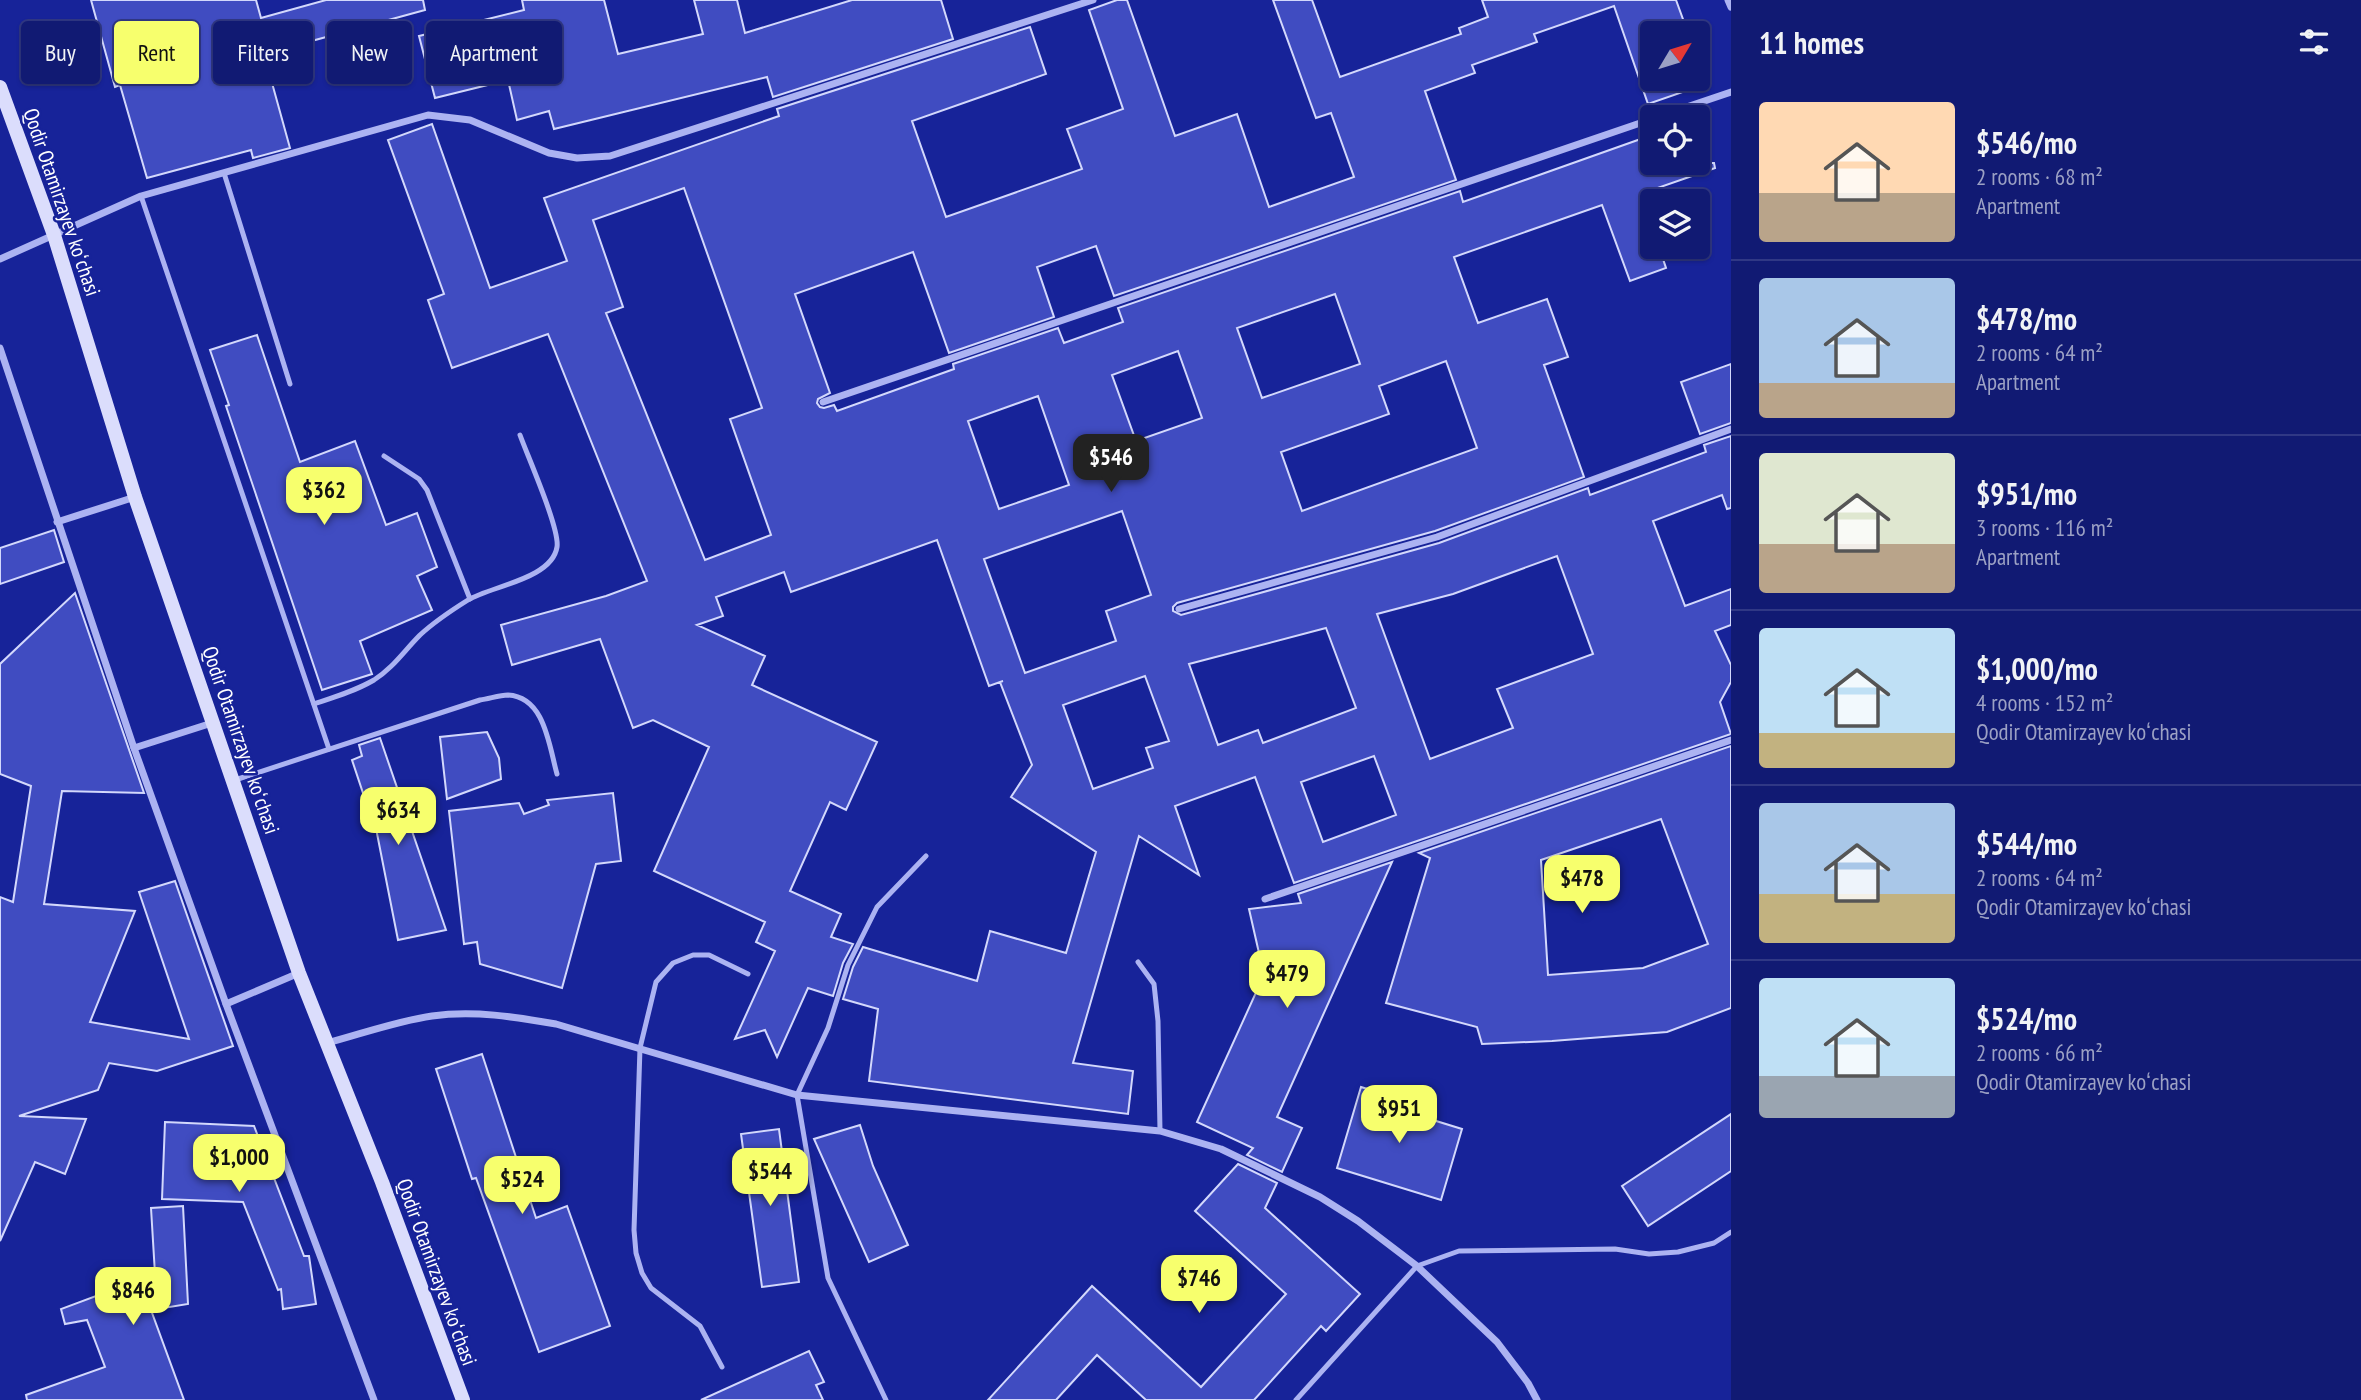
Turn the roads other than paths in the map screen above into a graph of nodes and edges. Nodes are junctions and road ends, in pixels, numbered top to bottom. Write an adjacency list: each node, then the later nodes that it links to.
1 (1093, 0): 8 (street)
2 (1728, 0): 3 (street)
3 (1731, 7)
4 (0, 87): 10 (main road, Qodir Otamirzayev koʻchasi)
5 (1731, 92): 6 (street)
6 (1692, 105)
7 (1640, 123): 14 (street)
8 (225, 173): 9 (street); 13 (lane)
9 (141, 196): 10 (street); 22 (lane)
10 (54, 235): 11 (street); 18 (main road, Qodir Otamirzayev koʻchasi)
11 (0, 259)
12 (0, 348): 19 (street)
13 (290, 384)
14 (823, 402)
15 (1731, 429): 21 (street)
16 (520, 435): 20 (lane)
17 (384, 456): 20 (lane)
18 (135, 496): 19 (street); 23 (main road, Qodir Otamirzayev koʻchasi)
19 (57, 522): 25 (street)
20 (470, 599): 22 (lane)
21 (1179, 609)
22 (314, 704): 26 (lane)
23 (212, 723): 25 (street); 28 (main road, Qodir Otamirzayev koʻchasi)
24 (1731, 740): 30 (street)
25 (134, 748): 34 (street)
26 (329, 749): 27 (lane); 28 (lane)
27 (557, 774)
28 (232, 780): 32 (main road, Qodir Otamirzayev koʻchasi)
29 (926, 856): 37 (lane)
30 (1265, 899)
31 (1138, 962): 38 (lane)
32 (299, 973): 34 (street); 35 (main road, Qodir Otamirzayev koʻchasi)
33 (748, 974): 36 (lane)
34 (226, 1004): 43 (street)
35 (326, 1043): 36 (street); 42 (main road, Qodir Otamirzayev koʻchasi)
36 (640, 1048): 37 (street); 41 (lane)
37 (797, 1095): 38 (street); 44 (lane)
38 (1160, 1131): 40 (street)
39 (1731, 1232): 40 (lane)
40 (1417, 1266): 45 (lane); 46 (street)
41 (722, 1367)
42 (458, 1398)
43 (374, 1400)
44 (886, 1400)
45 (1296, 1400)
46 (1536, 1400)

